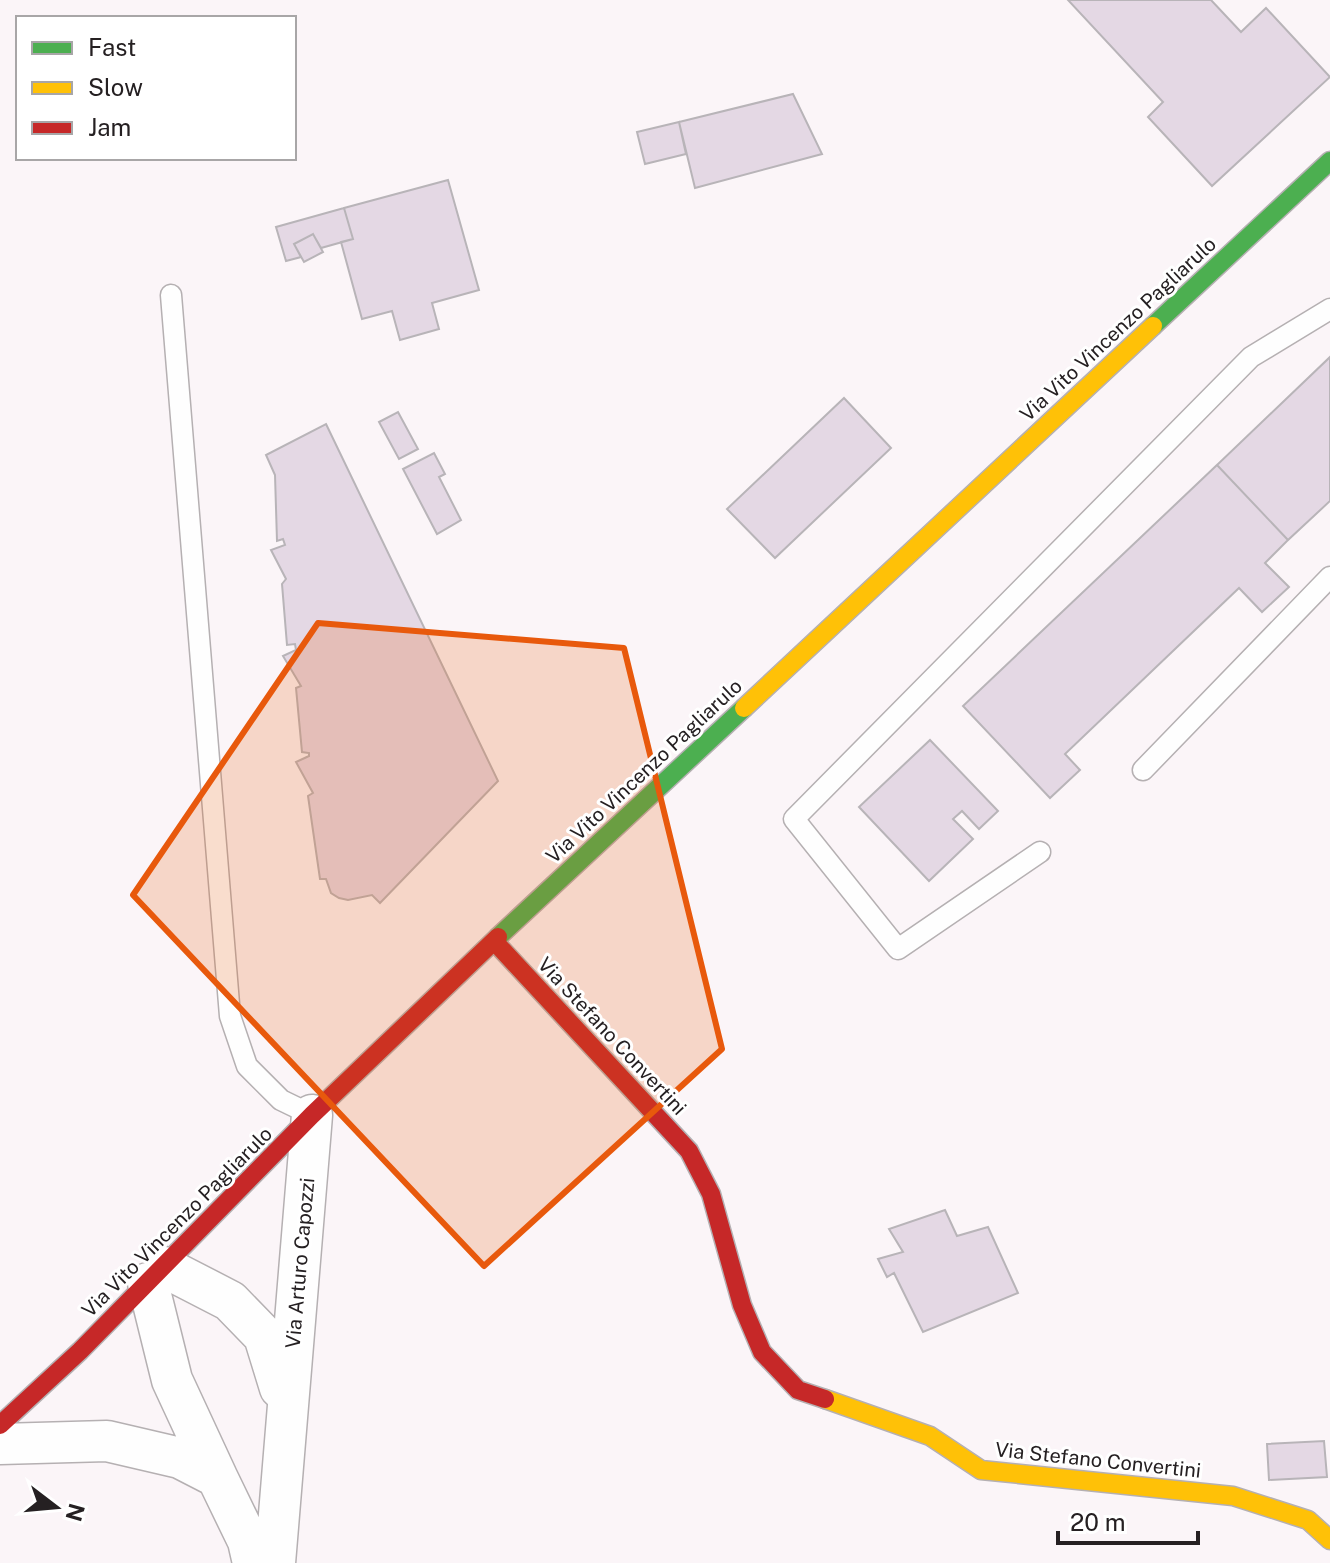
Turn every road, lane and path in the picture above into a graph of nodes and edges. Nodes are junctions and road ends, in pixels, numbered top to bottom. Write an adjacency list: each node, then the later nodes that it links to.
1 (1330, 161): 7 (street, Via Vito Vincenzo Pagliarulo)
2 (171, 295): 8 (lane)
3 (1330, 309): 6 (lane)
4 (1330, 577): 5 (lane)
5 (1143, 770)
6 (1040, 852)
7 (494, 941): 8 (street, Via Vito Vincenzo Pagliarulo); 14 (street, Via Stefano Convertini)
8 (312, 1115): 9 (street, Via Vito Vincenzo Pagliarulo); 10 (street, Via Arturo Capozzi)
9 (156, 1275): 10 (street, Via Arturo Capozzi); 11 (street, Via Vito Vincenzo Pagliarulo); 13 (street)
10 (287, 1411): 16 (street, Via Arturo Capozzi)
11 (0, 1425)
12 (0, 1444): 13 (street)
13 (217, 1477): 15 (street)
14 (1330, 1540)
15 (253, 1563)
16 (275, 1563)

